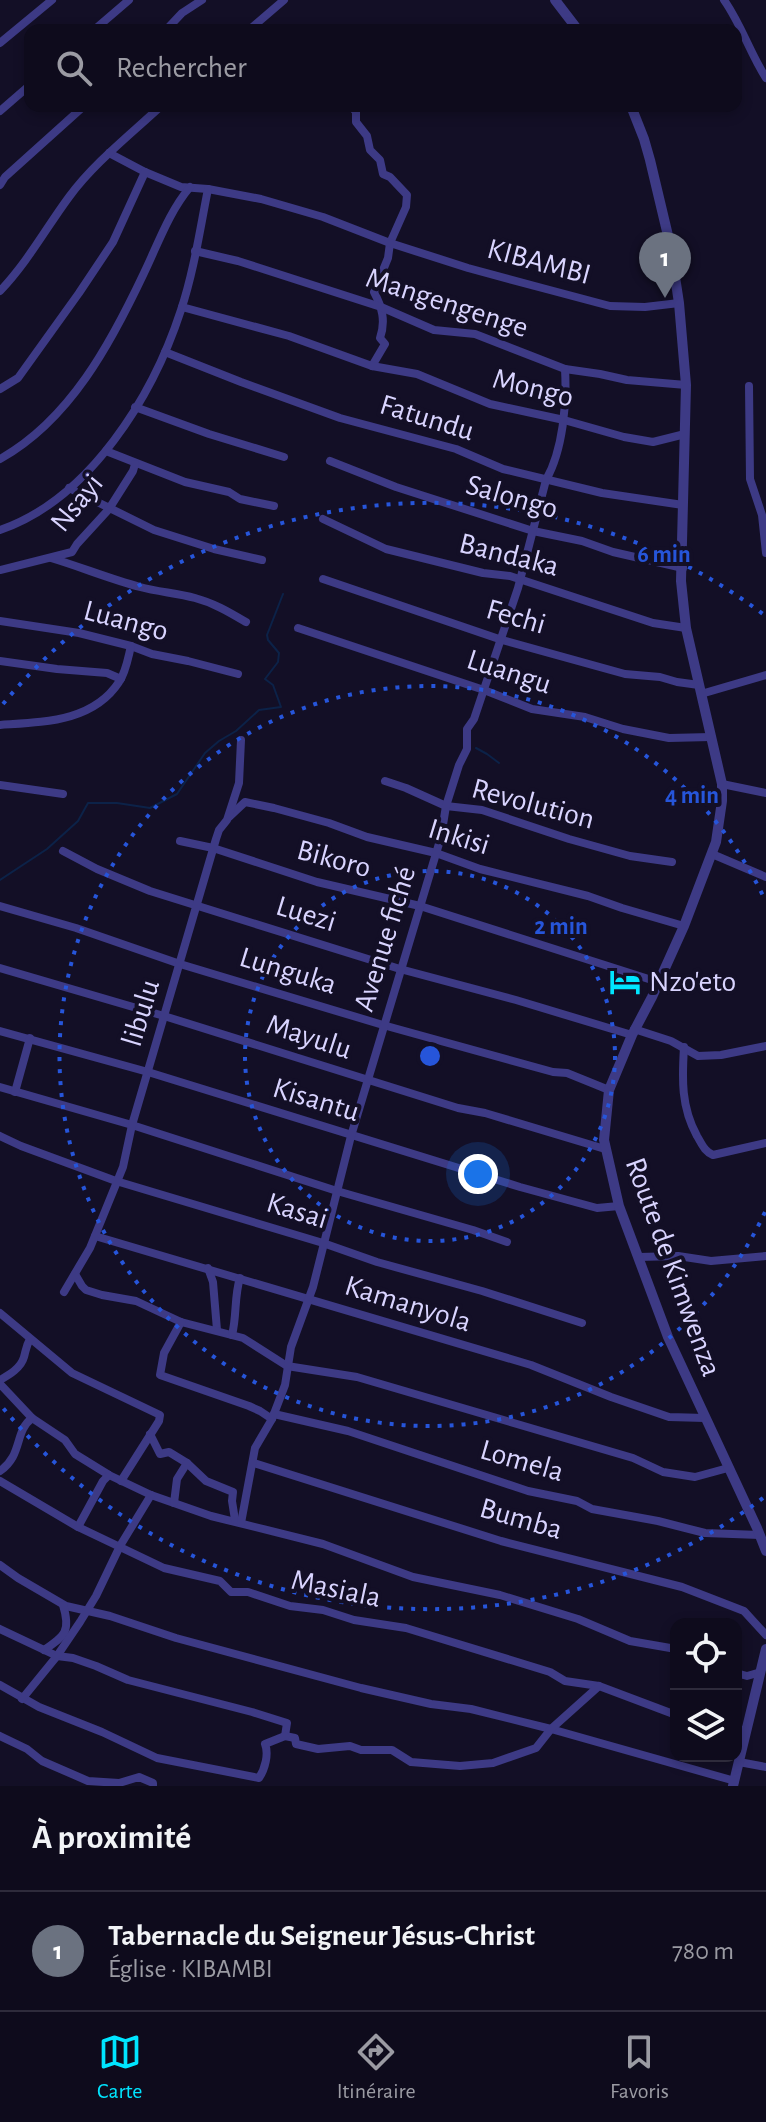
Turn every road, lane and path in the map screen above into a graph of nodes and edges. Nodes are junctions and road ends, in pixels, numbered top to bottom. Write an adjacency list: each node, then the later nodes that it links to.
1 (52, 0): 13 (street)
2 (129, 0): 7 (street)
3 (202, 0): 8 (street)
4 (284, 0): 9 (street)
5 (555, 0): 10 (street)
6 (724, 0): 11 (street)
7 (101, 24)
8 (172, 24)
9 (256, 24)
10 (573, 24)
11 (739, 24)
12 (742, 31): 14 (street)
13 (0, 43)
14 (766, 78)
15 (24, 90): 16 (street)
16 (0, 111)
17 (77, 112): 23 (street)
18 (154, 112): 21 (street)
19 (356, 112): 26 (street)
20 (633, 112): 29 (street, Route de Kimwenza)
21 (109, 153): 22 (street); 28 (street)
22 (145, 172): 24 (street); 37 (street)
23 (0, 185)
24 (190, 187): 25 (street); 43 (street)
25 (208, 189): 26 (street); 27 (street)
26 (390, 243): 29 (street, KIBAMBI); 31 (street)
27 (195, 251): 30 (street); 31 (street, Mangengenge)
28 (0, 291)
29 (679, 303): 35 (street, Route de Kimwenza)
30 (182, 307): 32 (street); 33 (street, Mongo)
31 (381, 307): 33 (street); 34 (street, Mangengenge)
32 (165, 352): 38 (street); 46 (street, Fatundu)
33 (372, 366): 39 (street, Mongo)
34 (565, 369): 35 (street, Mangengenge); 39 (street, Avenue fiché)
35 (686, 385): 40 (street, Route de Kimwenza)
36 (749, 386): 54 (street)
37 (0, 389)
38 (135, 407): 41 (street); 42 (street)
39 (564, 420): 40 (street, Mongo); 46 (street, Avenue fiché)
40 (685, 434): 48 (street, Route de Kimwenza)
41 (106, 451): 45 (street); 47 (street)
42 (284, 457)
43 (0, 459)
44 (330, 461): 53 (street, Salongo)
45 (135, 464): 49 (street); 50 (street, Nsayi)
46 (546, 480): 48 (street, Fatundu); 53 (street, Avenue fiché)
47 (69, 488): 50 (street); 52 (street)
48 (683, 505): 57 (street, Route de Kimwenza)
49 (274, 506)
50 (109, 509): 55 (street, Nsayi); 56 (street)
51 (323, 519): 60 (street, Bandaka)
52 (0, 530)
53 (533, 531): 57 (street, Salongo); 60 (street, Avenue fiché)
54 (766, 553)
55 (51, 558): 58 (street, Nsayi); 62 (street, Luango)
56 (262, 560)
57 (683, 568): 64 (street, Route de Kimwenza)
58 (0, 570)
59 (323, 579): 65 (street, Fechi)
60 (520, 580): 64 (street, Bandaka); 65 (street, Avenue fiché)
61 (0, 621): 66 (street, Luango)
62 (246, 622)
63 (298, 628): 71 (street, Luangu)
64 (686, 628): 72 (street, Route de Kimwenza)
65 (502, 640): 71 (street, Avenue fiché); 72 (street, Fechi)
66 (131, 646): 68 (street, Luango); 70 (street)
67 (0, 661): 70 (street)
68 (238, 674)
69 (766, 675): 72 (street)
70 (121, 679): 73 (street)
71 (484, 690): 74 (street, Luangu); 81 (street, Avenue fiché)
72 (700, 690): 74 (street, Route de Kimwenza)
73 (0, 725)
74 (711, 737): 77 (street, Route de Kimwenza)
75 (241, 740): 82 (street, libulu)
76 (385, 781): 81 (street, Revolution)
77 (722, 784): 79 (street); 87 (street, Route de Kimwenza)
78 (0, 785): 80 (street)
79 (766, 793)
80 (63, 794)
81 (446, 806): 86 (street, Avenue fiché); 88 (street, Revolution)
82 (227, 820): 84 (street, libulu); 86 (street, Inkisi)
83 (180, 841): 84 (street, Bikoro)
84 (213, 848): 91 (street, libulu); 92 (street, Bikoro)
85 (63, 851): 91 (street, Luezi)
86 (436, 853): 92 (street, Avenue fiché); 93 (street, Inkisi)
87 (712, 854): 89 (street); 93 (street, Route de Kimwenza)
88 (672, 862)
89 (766, 877)
90 (0, 906): 94 (street, Lunguka)
91 (197, 906): 94 (street, libulu); 96 (street, Luezi)
92 (420, 906): 96 (street, Avenue fiché); 97 (street, Bikoro)
93 (684, 926): 97 (street, Route de Kimwenza)
94 (180, 964): 98 (street, libulu); 99 (street, Lunguka)
95 (0, 968): 98 (street, Mayulu)
96 (400, 969): 99 (street, Avenue fiché); 101 (street, Luezi)
97 (658, 982): 101 (street, Route de Kimwenza)
98 (164, 1016): 105 (street, libulu); 106 (street, Mayulu)
99 (383, 1025): 106 (street, Avenue fiché); 108 (street, Lunguka)
100 (0, 1031): 102 (street, Kisantu)
101 (633, 1032): 104 (street, Luezi); 108 (street, Route de Kimwenza)
102 (30, 1038): 105 (street, Kisantu); 109 (street)
103 (766, 1046): 104 (street, Luezi)
104 (684, 1047): 113 (street)
105 (148, 1072): 110 (street, libulu); 112 (street, Kisantu)
106 (368, 1081): 112 (street, Avenue fiché); 114 (street, Mayulu)
107 (0, 1087): 109 (street)
108 (609, 1090): 114 (street, Route de Kimwenza)
109 (15, 1092): 110 (street)
110 (132, 1125): 115 (street, libulu); 116 (street)
111 (0, 1136): 115 (street, Kasai)
112 (351, 1136): 116 (street, Avenue fiché); 117 (street, Kisantu)
113 (766, 1143)
114 (605, 1149): 117 (street, Route de Kimwenza)
115 (116, 1181): 118 (street, libulu); 120 (street, Kasai)
116 (337, 1191): 119 (street); 120 (street, Avenue fiché)
117 (619, 1206): 122 (street, Route de Kimwenza)
118 (95, 1236): 123 (street, Kamanyola); 124 (street, libulu)
119 (507, 1242)
120 (323, 1243): 127 (street, Avenue fiché); 130 (street, Kasai)
121 (766, 1256): 122 (street)
122 (639, 1257): 138 (street, Route de Kimwenza)
123 (207, 1268): 125 (street, Kamanyola); 131 (street)
124 (75, 1274): 126 (street, libulu); 129 (street)
125 (240, 1278): 127 (street, Kamanyola); 132 (street)
126 (64, 1292)
127 (310, 1299): 134 (street, Avenue fiché); 138 (street, Kamanyola)
128 (0, 1313): 133 (street)
129 (181, 1322): 131 (street); 136 (street, Lomela)
130 (582, 1323)
131 (217, 1330): 132 (street)
132 (232, 1335): 134 (street)
133 (30, 1339): 135 (street); 139 (street)
134 (287, 1366): 136 (street, Avenue fiché); 142 (street)
135 (0, 1382): 137 (street)
136 (273, 1417): 141 (street, Avenue fiché); 151 (street, Lomela)
137 (32, 1418): 143 (street); 144 (street)
138 (705, 1418): 142 (street, Route de Kimwenza)
139 (150, 1434): 140 (street); 146 (street)
140 (187, 1463): 148 (street); 149 (street)
141 (254, 1463): 149 (street, Avenue fiché); 158 (street, Bumba)
142 (728, 1468): 151 (street, Route de Kimwenza)
143 (0, 1471)
144 (109, 1475): 146 (street); 150 (street)
145 (0, 1481): 150 (street, Masiala)
146 (121, 1481): 147 (street)
147 (151, 1495): 148 (street); 152 (street)
148 (174, 1503): 149 (street)
149 (238, 1521): 159 (street)
150 (78, 1527): 152 (street, Masiala)
151 (760, 1535): 153 (street, Route de Kimwenza)
152 (120, 1546): 156 (street); 166 (street, Masiala)
153 (766, 1551)
154 (0, 1565): 155 (street)
155 (63, 1605): 156 (street); 161 (street)
156 (88, 1610): 162 (street); 169 (street)
157 (0, 1629): 161 (street)
158 (766, 1635)
159 (670, 1648)
160 (766, 1649): 163 (street)
161 (44, 1650): 162 (street)
162 (57, 1656): 167 (street); 172 (street)
163 (761, 1672): 164 (street); 170 (street)
164 (742, 1675)
165 (0, 1685): 167 (street)
166 (599, 1686): 168 (street, Masiala); 169 (street)
167 (22, 1699): 172 (street)
168 (670, 1713)
169 (551, 1729): 172 (street); 175 (street)
170 (742, 1729)
171 (0, 1736): 176 (street)
172 (285, 1736)
173 (739, 1762): 174 (street); 175 (street)
174 (766, 1767)
175 (734, 1783)
176 (153, 1786)

